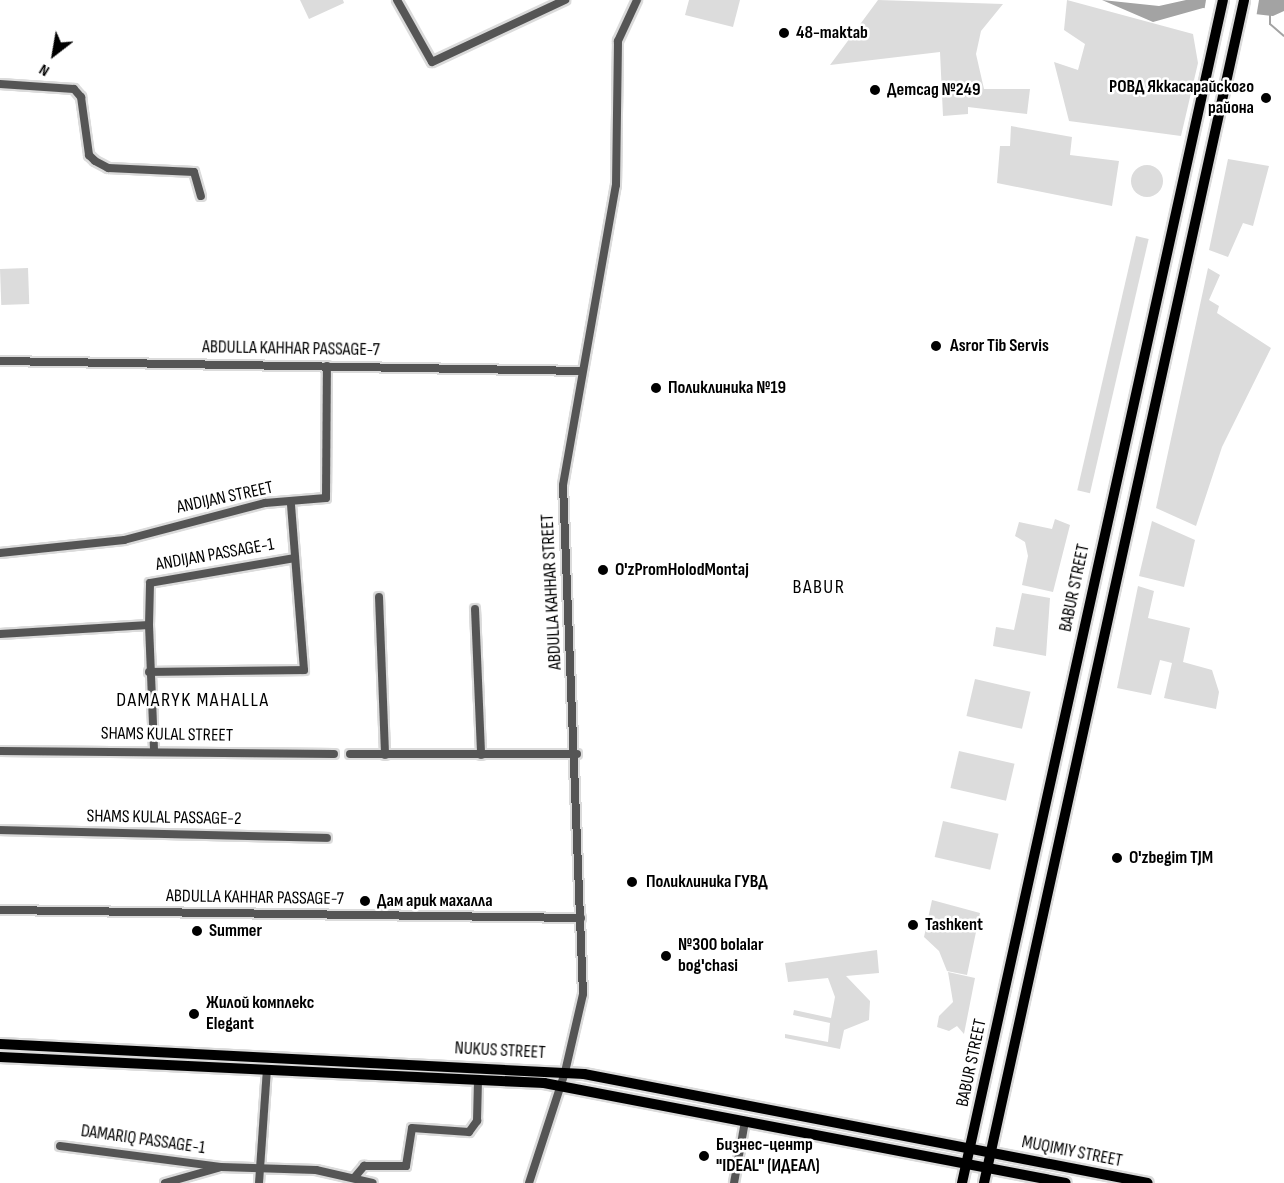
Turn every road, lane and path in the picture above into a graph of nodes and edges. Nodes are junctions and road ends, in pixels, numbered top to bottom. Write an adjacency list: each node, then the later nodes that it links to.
1 (397, 0): 2 (street)
2 (566, 0)
3 (1223, 0): 6 (main road, BABUR STREET)
4 (1244, 0): 7 (main road, BABUR STREET)
5 (634, 1): 12 (street, ABDULLA KAHHAR STREET)
6 (1209, 55): 7 (main road); 28 (main road, BABUR STREET)
7 (1230, 60): 29 (main road, BABUR STREET)
8 (0, 84): 9 (street)
9 (201, 196)
10 (0, 361): 11 (street, ABDULLA KAHHAR PASSAGE-7)
11 (327, 366): 12 (street, ABDULLA KAHHAR PASSAGE-7); 13 (street, ANDIJAN STREET)
12 (582, 370): 25 (street, ABDULLA KAHHAR STREET)
13 (291, 503): 14 (street, ANDIJAN STREET); 15 (street)
14 (0, 553)
15 (294, 558): 18 (street, ANDIJAN PASSAGE-1); 20 (street)
16 (379, 597): 26 (street)
17 (475, 609): 27 (street)
18 (148, 625): 19 (street); 20 (street, ANDIJAN PASSAGE-1)
19 (0, 634)
20 (149, 672): 21 (street, ANDIJAN PASSAGE-1)
21 (154, 749): 22 (street, SHAMS KULAL STREET); 23 (street, SHAMS KULAL STREET)
22 (0, 751)
23 (333, 754)
24 (350, 754): 26 (street)
25 (577, 754): 27 (street); 33 (street, ABDULLA KAHHAR STREET)
26 (385, 755): 27 (street)
27 (481, 755)
28 (1048, 790): 29 (main road); 42 (main road, BABUR STREET)
29 (1069, 795): 43 (main road, BABUR STREET)
30 (0, 830): 31 (street, SHAMS KULAL PASSAGE-2)
31 (327, 838)
32 (0, 910): 33 (street, ABDULLA KAHHAR PASSAGE-7)
33 (581, 918): 37 (street, ABDULLA KAHHAR STREET)
34 (0, 1044): 37 (main road, NUKUS STREET)
35 (0, 1058): 36 (main road, NUKUS STREET)
36 (267, 1070): 38 (main road, NUKUS STREET); 45 (street)
37 (565, 1072): 39 (street, ABDULLA KAHHAR STREET); 42 (main road, NUKUS STREET)
38 (478, 1080): 39 (main road, NUKUS STREET); 48 (street)
39 (561, 1086): 40 (main road, NUKUS STREET); 53 (street, ABDULLA KAHHAR STREET)
40 (745, 1121): 44 (main road, NUKUS STREET); 54 (street)
41 (60, 1146): 46 (street, DAMARIQ PASSAGE-1)
42 (969, 1150): 43 (main road, NUKUS STREET); 44 (main road, BABUR STREET)
43 (990, 1154): 47 (main road, BABUR STREET); 49 (main road, MUQIMIY STREET)
44 (966, 1165): 47 (main road, MUQIMIY STREET); 55 (main road, BABUR STREET)
45 (259, 1166): 46 (street, DAMARIQ PASSAGE-1); 48 (street, DAMARIQ PASSAGE-1); 51 (street)
46 (221, 1167): 50 (street, DAMARIQ PASSAGE-1)
47 (987, 1169): 56 (main road, BABUR STREET); 57 (main road, MUQIMIY STREET)
48 (354, 1178): 52 (street, DAMARIQ PASSAGE-1)
49 (1124, 1181): 58 (main road, MUQIMIY STREET)
50 (165, 1183)
51 (259, 1183)
52 (373, 1183)
53 (529, 1183)
54 (734, 1183)
55 (962, 1183)
56 (984, 1183)
57 (1066, 1183)
58 (1148, 1183)

